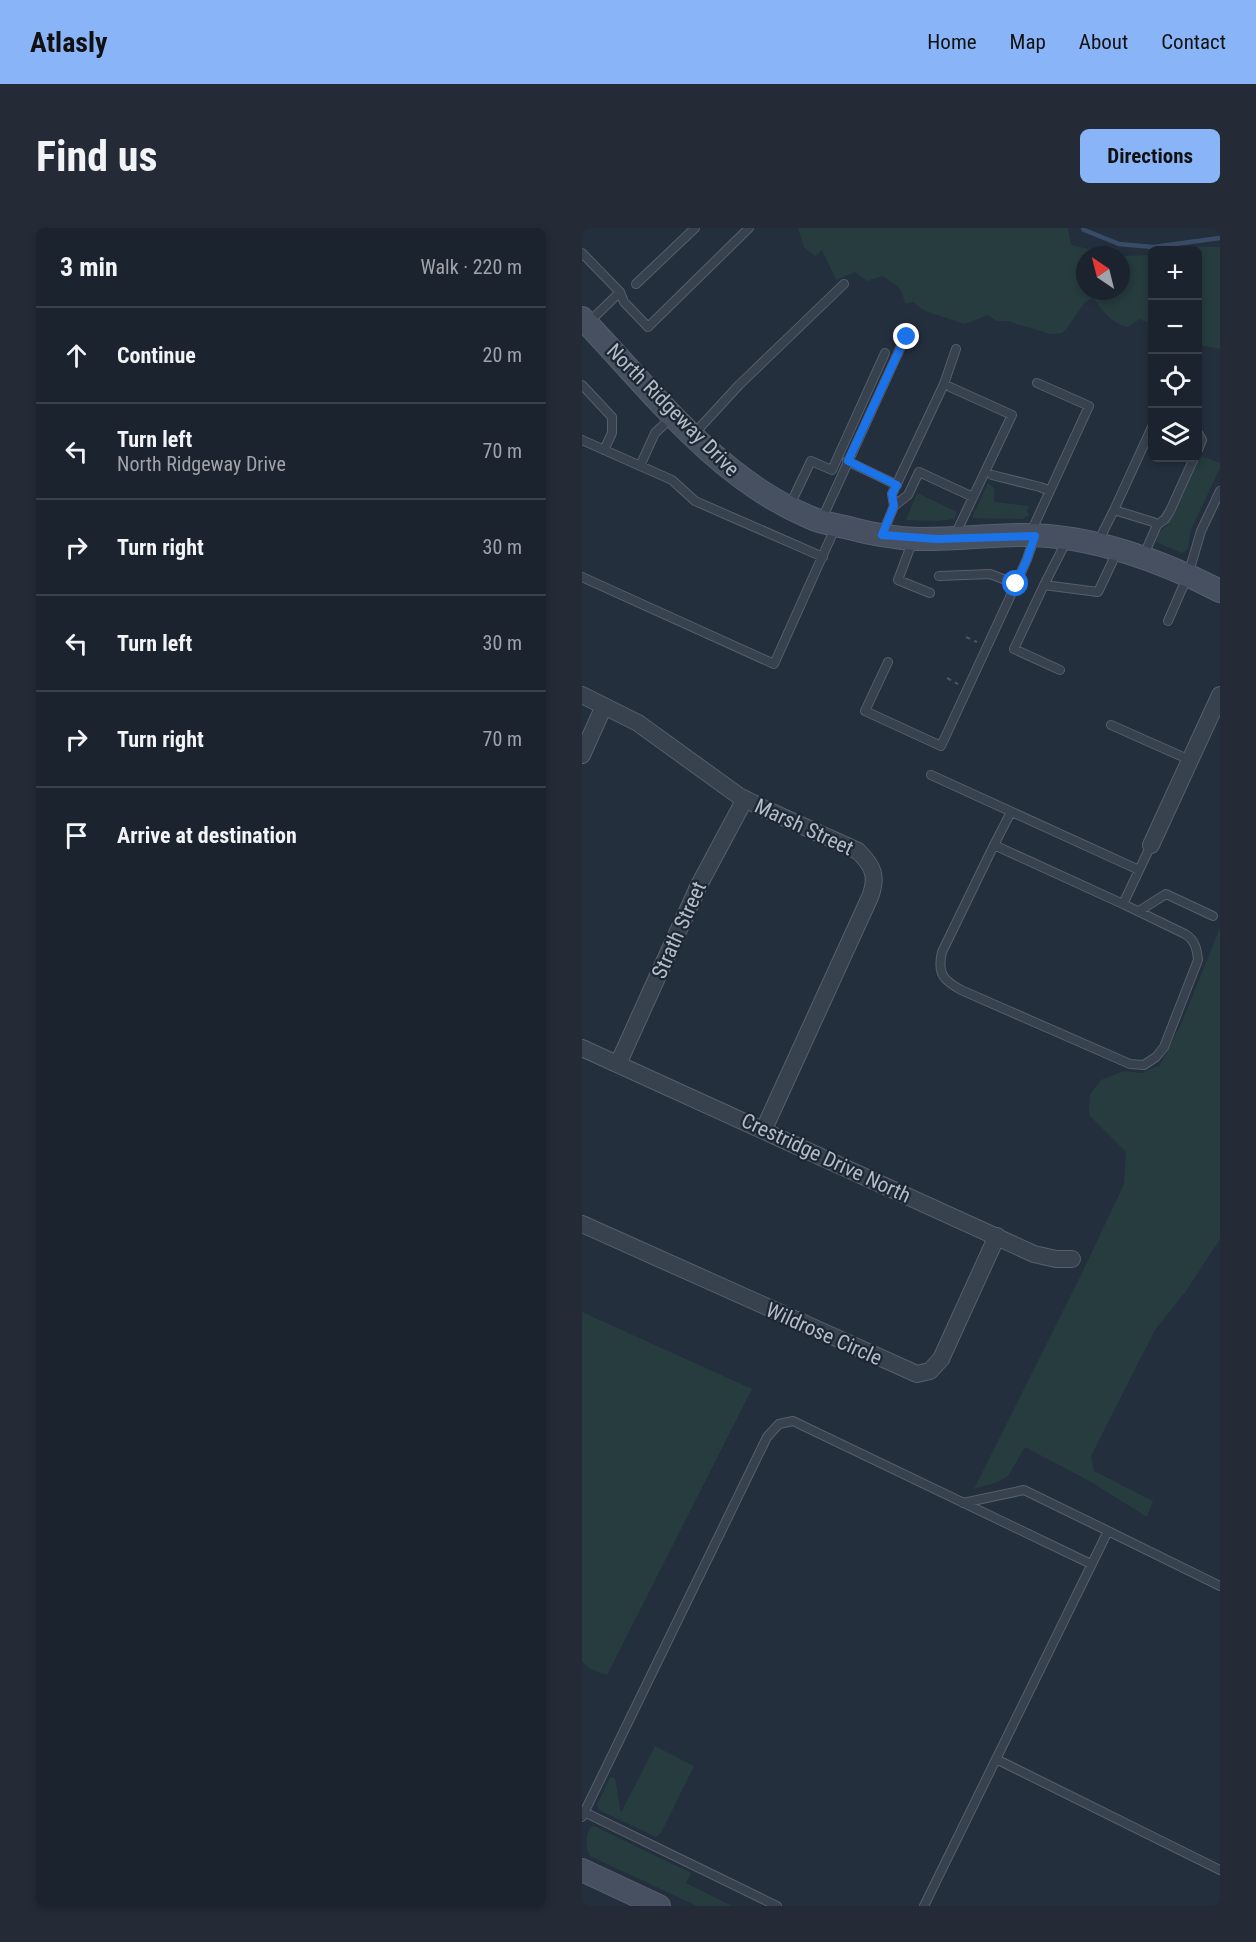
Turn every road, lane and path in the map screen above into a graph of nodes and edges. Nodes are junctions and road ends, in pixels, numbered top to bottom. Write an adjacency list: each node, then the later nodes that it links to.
1 (695, 228): 4 (lane)
2 (749, 228): 6 (lane)
3 (582, 253): 6 (lane)
4 (636, 284)
5 (844, 284): 15 (lane)
6 (620, 292): 7 (lane)
7 (585, 321): 14 (street, North Ridgeway Drive)
8 (907, 337): 19 (lane)
9 (956, 349): 23 (lane)
10 (885, 353): 28 (lane)
11 (1037, 383): 24 (lane)
12 (582, 385): 18 (lane)
13 (950, 387): 26 (lane)
14 (674, 415): 15 (street, North Ridgeway Drive); 21 (lane)
15 (693, 436): 28 (street, North Ridgeway Drive)
16 (1148, 436): 29 (lane)
17 (582, 440): 18 (lane)
18 (604, 450): 21 (lane)
19 (848, 461): 23 (lane); 30 (lane)
20 (1192, 462): 31 (lane)
21 (640, 466): 38 (lane)
22 (992, 475): 24 (lane)
23 (897, 485): 27 (lane)
24 (1050, 491): 33 (lane)
25 (1220, 491): 40 (lane)
26 (973, 497): 27 (lane); 35 (lane)
27 (894, 506): 32 (lane)
28 (789, 507): 30 (street, North Ridgeway Drive)
29 (1114, 510): 31 (lane); 37 (lane)
30 (828, 523): 32 (street, North Ridgeway Drive); 38 (lane)
31 (1157, 525): 39 (lane)
32 (882, 535): 34 (street, North Ridgeway Drive)
33 (1032, 536): 35 (street, North Ridgeway Drive); 36 (street, North Ridgeway Drive); 43 (lane)
34 (913, 538): 35 (street, North Ridgeway Drive); 46 (lane)
35 (953, 538)
36 (1067, 540): 37 (street, North Ridgeway Drive); 44 (lane)
37 (1107, 547): 39 (street, North Ridgeway Drive); 44 (lane)
38 (823, 557): 42 (lane)
39 (1143, 557): 40 (street, North Ridgeway Drive)
40 (1188, 575): 45 (street, North Ridgeway Drive); 47 (lane)
41 (939, 576): 43 (lane)
42 (582, 577)
43 (1016, 584): 48 (lane)
44 (1044, 585): 49 (lane)
45 (1217, 586)
46 (930, 593)
47 (1168, 621)
48 (888, 662)
49 (1060, 670)
50 (582, 695): 52 (street, Marsh Street)
51 (1220, 695): 55 (street)
52 (604, 706): 54 (street); 57 (street, Marsh Street)
53 (1111, 725): 55 (lane)
54 (582, 755)
55 (1190, 760): 60 (street)
56 (931, 776): 58 (lane)
57 (745, 799): 66 (street, Strath Street); 67 (street, Marsh Street)
58 (1011, 812): 59 (lane); 61 (lane)
59 (994, 845): 62 (lane); 63 (lane)
60 (1151, 845): 61 (lane)
61 (1139, 870): 62 (lane)
62 (1123, 904): 63 (lane)
63 (1139, 912): 64 (lane)
64 (1213, 916)
65 (582, 1048): 66 (street, Crestridge Drive North)
66 (618, 1064): 67 (street, Crestridge Drive North)
67 (764, 1129): 69 (street, Crestridge Drive North)
68 (582, 1224): 69 (street, Wildrose Circle)
69 (997, 1236): 70 (street, Crestridge Drive North)
70 (1072, 1259)
71 (962, 1503): 72 (lane); 73 (lane); 76 (lane)
72 (1107, 1531): 73 (lane); 74 (lane)
73 (1091, 1564): 75 (lane)
74 (1220, 1586)
75 (996, 1759): 78 (lane); 81 (lane)
76 (583, 1814): 80 (lane)
77 (582, 1870): 79 (street)
78 (1220, 1870)
79 (659, 1906)
80 (777, 1906)
81 (924, 1906)

